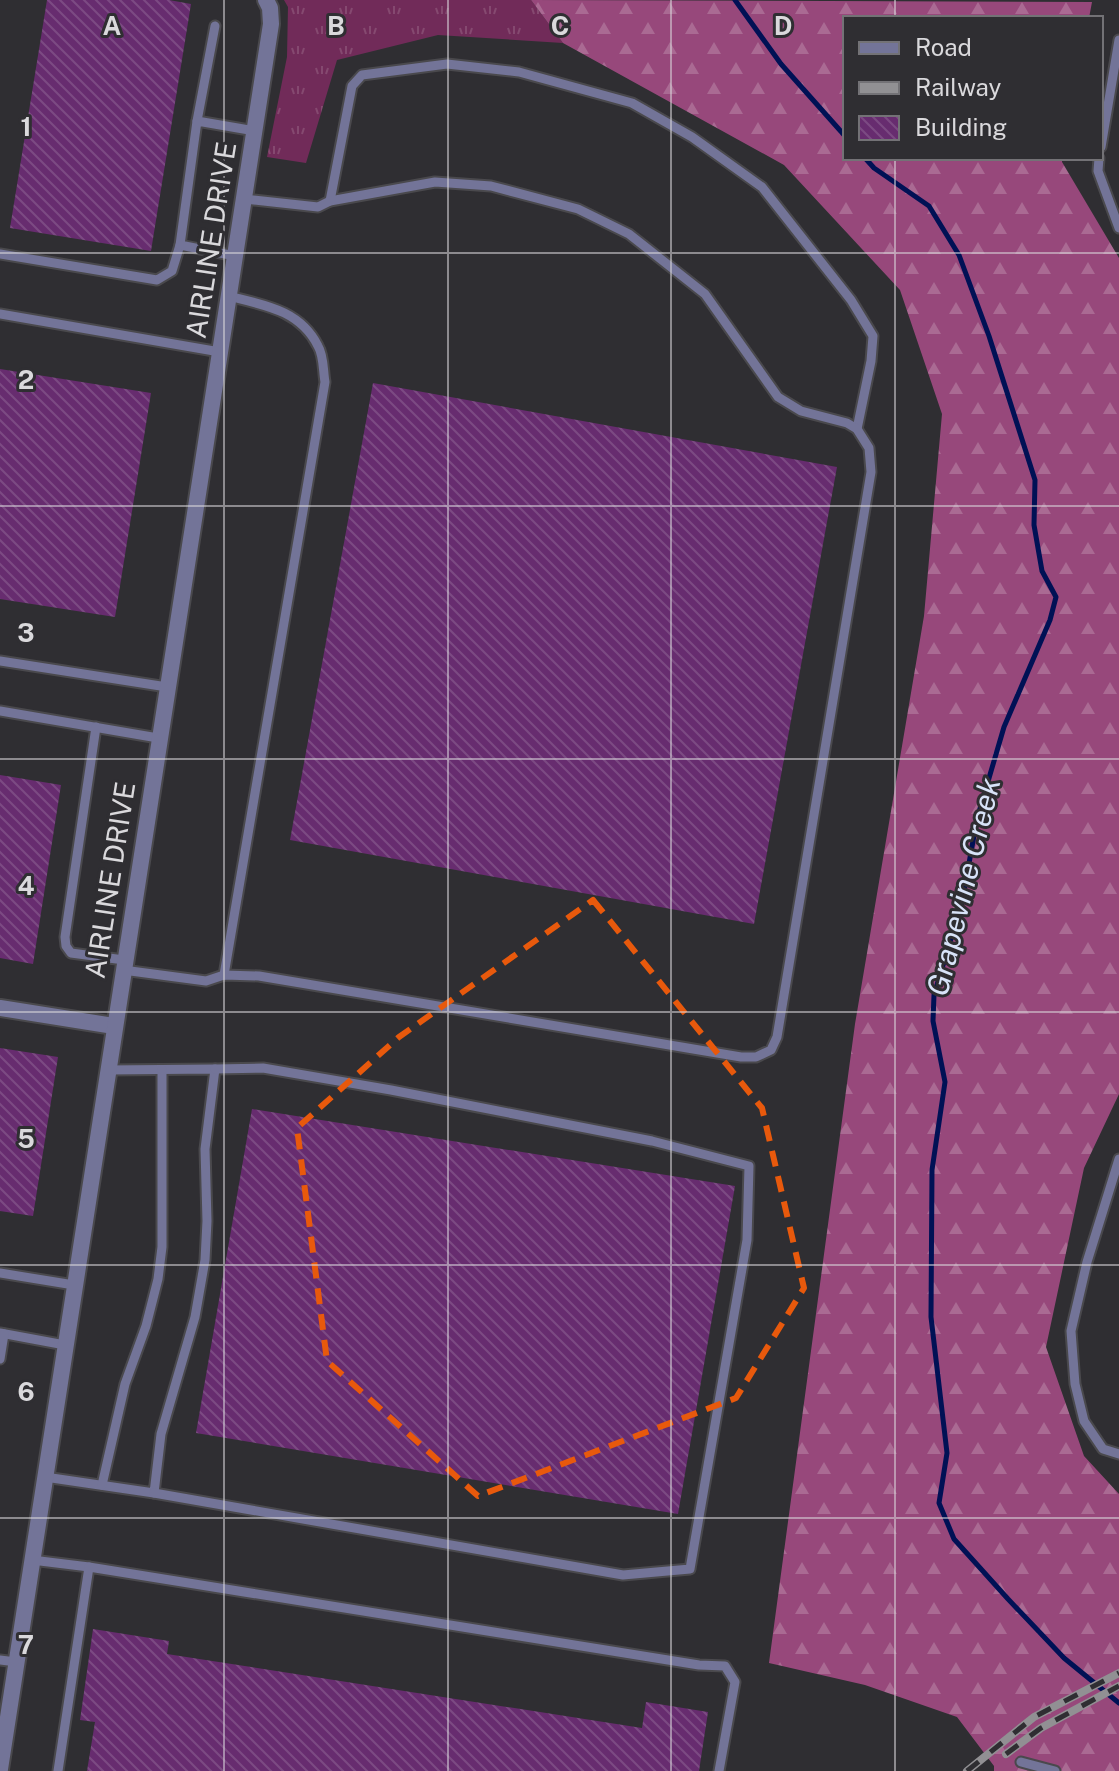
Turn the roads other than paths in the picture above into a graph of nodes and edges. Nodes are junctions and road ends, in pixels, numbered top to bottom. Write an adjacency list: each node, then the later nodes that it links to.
1 (266, 0): 5 (street, AIRLINE DRIVE)
2 (215, 26): 4 (lane)
3 (1119, 40): 6 (lane)
4 (197, 121): 5 (lane); 11 (lane)
5 (255, 131): 8 (street, AIRLINE DRIVE)
6 (1103, 135)
7 (1099, 160): 10 (lane)
8 (244, 199): 9 (lane); 13 (street, AIRLINE DRIVE)
9 (330, 201): 17 (lane); 17 (lane)
10 (1119, 228)
11 (180, 245): 12 (lane); 13 (lane)
12 (0, 254)
13 (235, 256): 14 (street, AIRLINE DRIVE)
14 (228, 296): 16 (street, AIRLINE DRIVE); 24 (lane)
15 (0, 314): 16 (lane)
16 (220, 352): 19 (street, AIRLINE DRIVE)
17 (857, 429): 24 (lane)
18 (0, 661): 19 (lane)
19 (167, 687): 22 (street, AIRLINE DRIVE)
20 (0, 711): 21 (lane)
21 (96, 727): 22 (lane); 23 (lane)
22 (158, 738): 23 (street, AIRLINE DRIVE)
23 (123, 965): 24 (lane); 26 (street, AIRLINE DRIVE)
24 (224, 975)
25 (0, 1008): 26 (street)
26 (114, 1026): 28 (street, AIRLINE DRIVE)
27 (215, 1069): 29 (lane); 39 (lane); 39 (lane)
28 (107, 1070): 29 (lane); 32 (street, AIRLINE DRIVE)
29 (162, 1070): 38 (lane)
30 (1119, 1159): 36 (lane)
31 (0, 1273): 32 (lane)
32 (74, 1285): 34 (street, AIRLINE DRIVE)
33 (2, 1334): 34 (lane); 35 (lane)
34 (65, 1345): 37 (street, AIRLINE DRIVE)
35 (0, 1359)
36 (1119, 1454)
37 (45, 1477): 38 (lane); 40 (street, AIRLINE DRIVE)
38 (102, 1485): 39 (lane)
39 (154, 1493)
40 (32, 1560): 41 (lane); 42 (street, AIRLINE DRIVE)
41 (89, 1567): 46 (lane); 47 (lane)
42 (8, 1661): 43 (street, AIRLINE DRIVE)
43 (4, 1711): 45 (street, AIRLINE DRIVE)
44 (1021, 1762): 48 (lane)
45 (0, 1769)
46 (58, 1771)
47 (719, 1771)
48 (1055, 1771)

